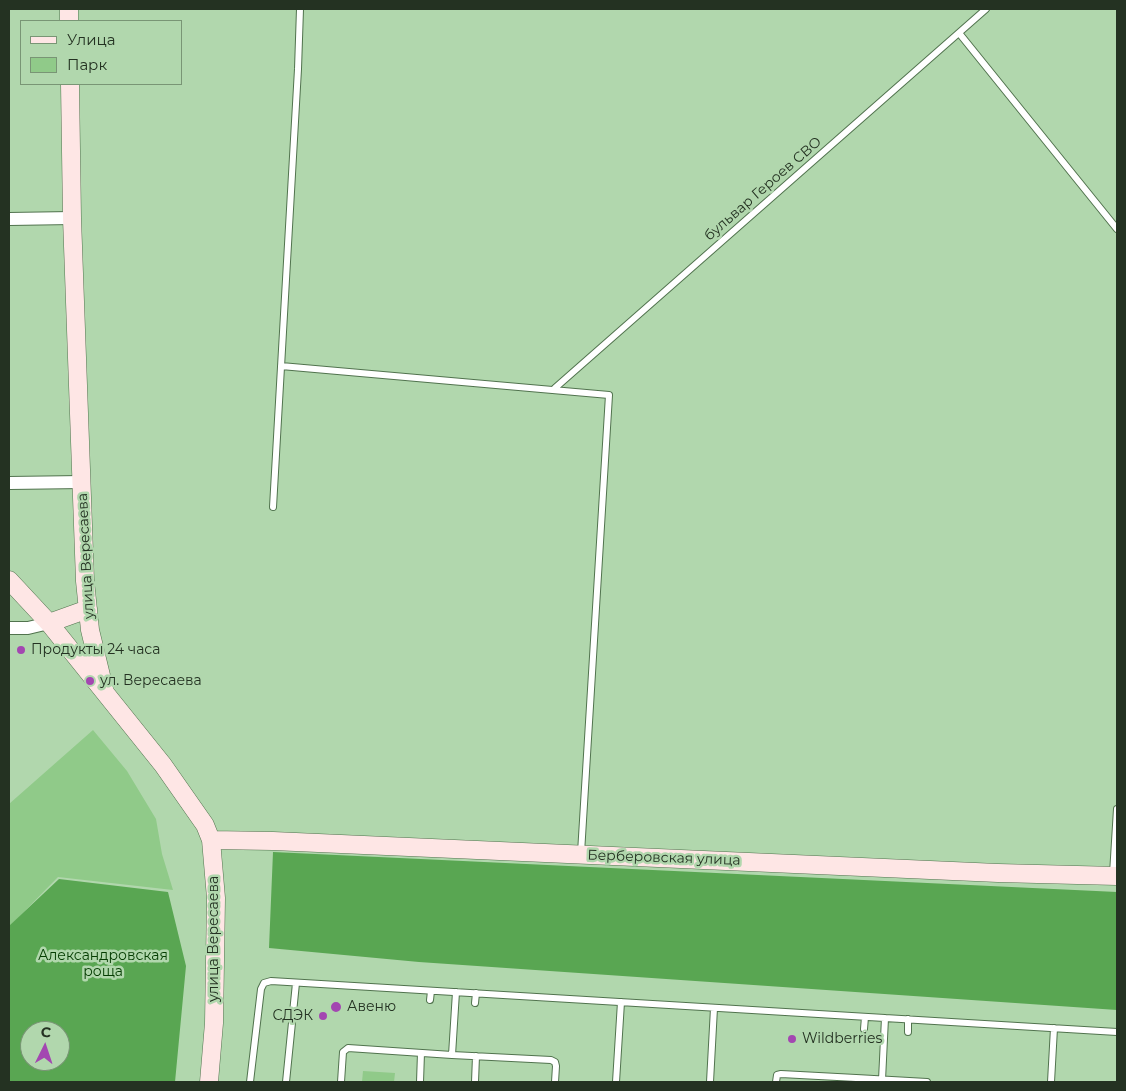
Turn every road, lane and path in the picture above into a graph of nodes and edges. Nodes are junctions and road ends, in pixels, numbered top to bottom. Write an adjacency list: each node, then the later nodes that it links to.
1 (300, 9): 8 (lane)
2 (986, 9): 3 (lane, бульвар Героев СВО)
3 (959, 33): 7 (lane); 9 (lane, бульвар Героев СВО)
4 (70, 85): 5 (main road, улица Вересаева)
5 (72, 218): 6 (street); 10 (main road, улица Вересаева)
6 (9, 219)
7 (1117, 229)
8 (281, 366): 9 (lane); 12 (lane)
9 (555, 388): 21 (lane)
10 (82, 482): 11 (street); 14 (main road, улица Вересаева)
11 (9, 483)
12 (273, 507)
13 (9, 580): 15 (main road)
14 (88, 609): 15 (main road); 17 (main road, улица Вересаева)
15 (49, 624): 16 (street); 17 (main road)
16 (9, 628)
17 (104, 692): 19 (main road, улица Вересаева)
18 (1117, 809): 20 (lane)
19 (211, 840): 21 (main road, Берберовская улица); 43 (main road, улица Вересаева)
20 (1116, 847): 22 (lane)
21 (581, 854): 22 (main road, Берберовская улица)
22 (1115, 876)
23 (296, 983): 24 (lane); 44 (lane); 45 (lane)
24 (431, 991): 25 (lane); 27 (lane)
25 (456, 992): 26 (lane); 39 (lane)
26 (476, 994): 28 (lane); 29 (lane)
27 (430, 1000)
28 (621, 1002): 30 (lane); 50 (lane)
29 (475, 1003)
30 (714, 1008): 31 (lane); 51 (lane)
31 (865, 1017): 32 (lane); 35 (lane)
32 (885, 1018): 33 (lane); 42 (lane)
33 (908, 1019): 34 (lane); 36 (lane)
34 (1054, 1028): 37 (lane); 55 (lane)
35 (864, 1029)
36 (908, 1032)
37 (1117, 1032)
38 (421, 1053): 39 (lane); 46 (lane); 47 (lane)
39 (452, 1055): 40 (lane)
40 (476, 1056): 48 (lane); 49 (lane)
41 (856, 1080): 42 (lane); 52 (lane)
42 (882, 1080): 53 (lane)
43 (209, 1082)
44 (250, 1082)
45 (286, 1082)
46 (341, 1082)
47 (420, 1082)
48 (475, 1082)
49 (555, 1082)
50 (616, 1082)
51 (710, 1082)
52 (776, 1082)
53 (909, 1082): 54 (lane)
54 (926, 1082)
55 (1051, 1082)

